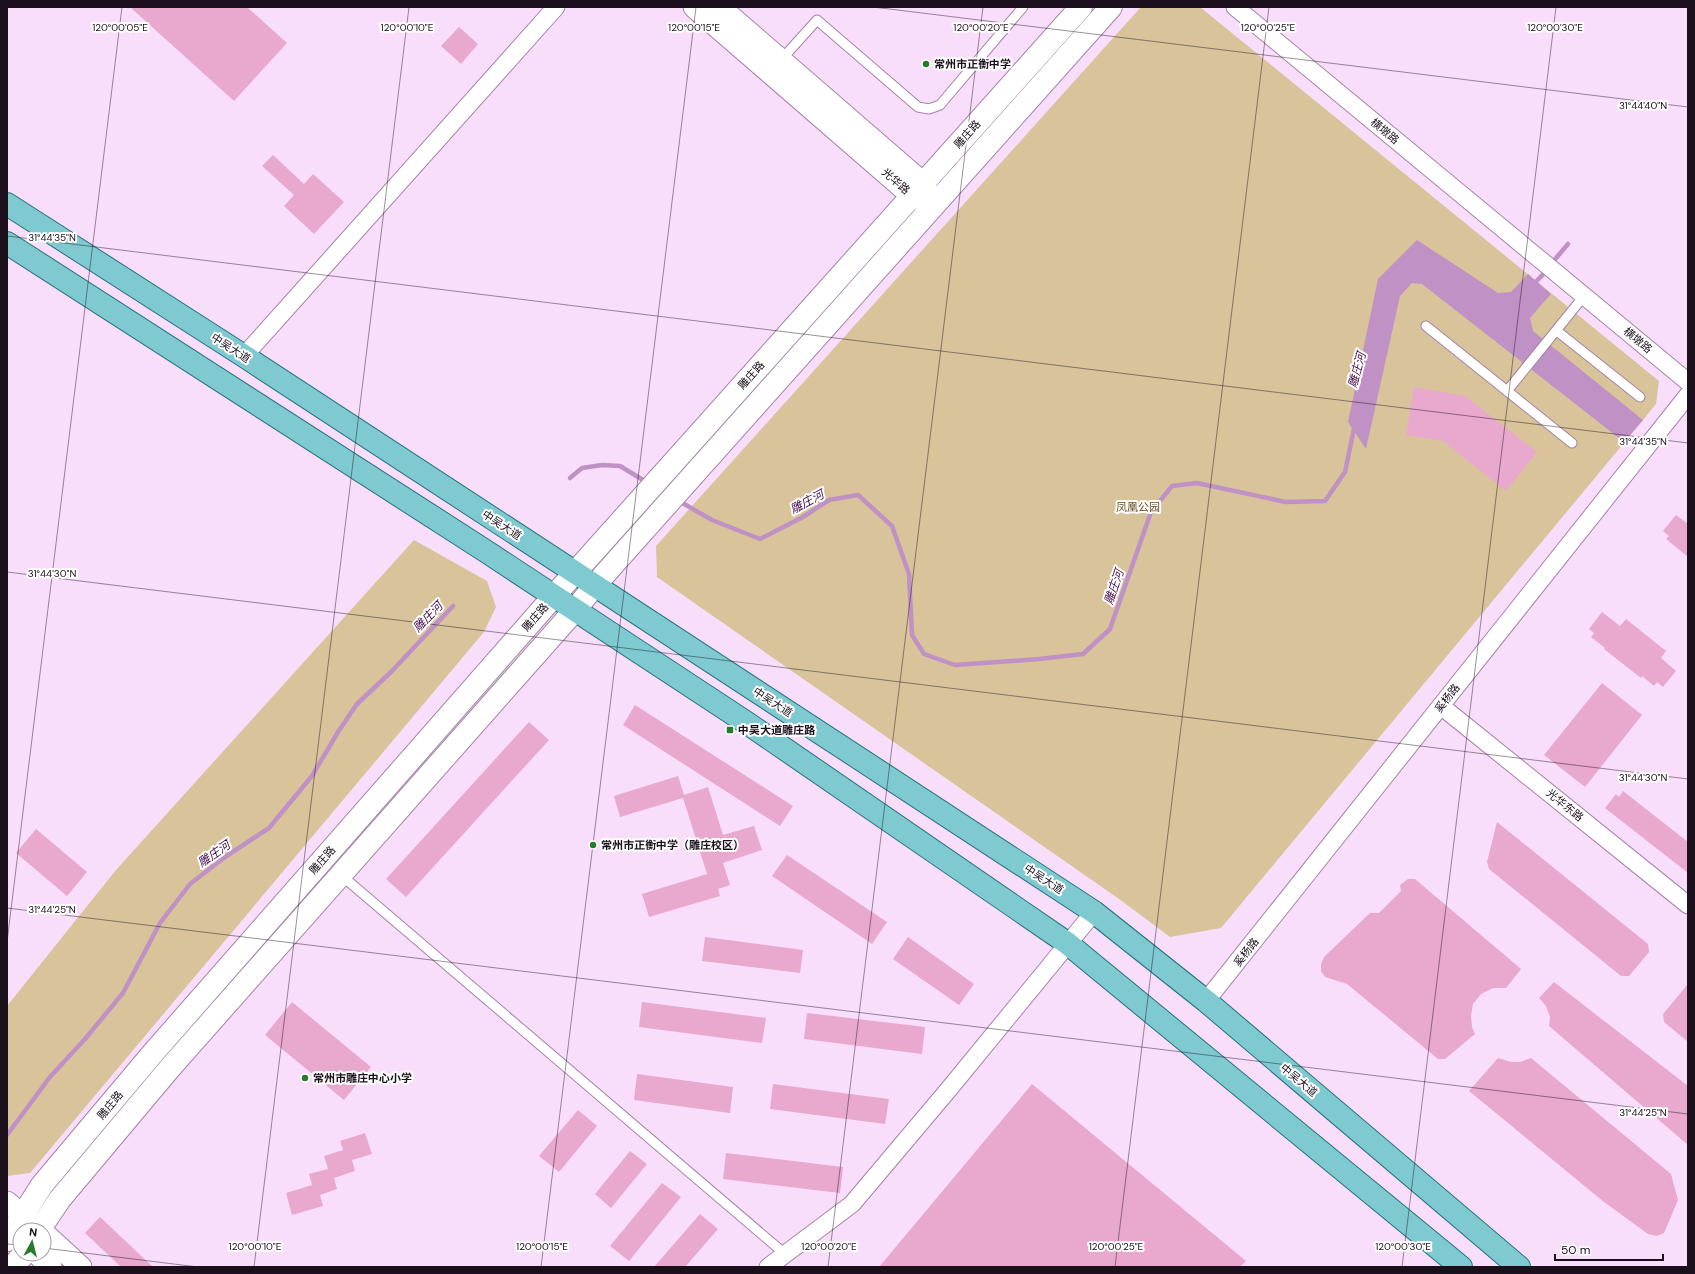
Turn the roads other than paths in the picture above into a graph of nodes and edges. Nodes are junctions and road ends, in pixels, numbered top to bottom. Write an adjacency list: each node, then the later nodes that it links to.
1 (556, 7): 16 (street)
2 (694, 7): 9 (street, 光华路)
3 (720, 7): 8 (street, 光华路)
4 (1023, 7): 8 (lane)
5 (1081, 7): 9 (main road, 雕庄路)
6 (1111, 7): 11 (main road, 雕庄路)
7 (1235, 7): 13 (street, 横墩路)
8 (781, 60): 9 (street, 光华路)
9 (917, 190): 11 (street, 光华路); 22 (main road, 雕庄路)
10 (7, 204): 16 (main road, 中吴大道)
11 (934, 204): 23 (main road, 雕庄路)
12 (7, 243): 24 (main road)
13 (1584, 296): 15 (lane); 17 (street, 横墩路)
14 (1426, 326): 18 (lane)
15 (1557, 331): 18 (lane); 20 (lane)
16 (244, 356): 22 (main road, 中吴大道)
17 (1688, 382)
18 (1507, 390): 21 (lane)
19 (1688, 395): 26 (street, 奚杨路)
20 (1640, 397)
21 (1572, 443)
22 (575, 572): 23 (main road, 中吴大道); 24 (main road, 雕庄路)
23 (595, 585): 25 (main road, 雕庄路); 29 (main road, 中吴大道)
24 (554, 596): 25 (main road); 32 (main road, 雕庄路)
25 (575, 610): 27 (main road, 雕庄路); 30 (main road)
26 (1441, 706): 28 (street, 光华东路); 31 (street, 奚杨路)
27 (341, 875): 33 (main road, 雕庄路); 35 (lane)
28 (1688, 905)
29 (1094, 912): 30 (street); 31 (main road, 中吴大道)
30 (1067, 943): 35 (street); 38 (main road)
31 (1206, 1001): 39 (main road, 中吴大道)
32 (26, 1222)
33 (30, 1222)
34 (52, 1247): 36 (street)
35 (785, 1254): 37 (street)
36 (81, 1267)
37 (768, 1267)
38 (1462, 1267)
39 (1520, 1267)

